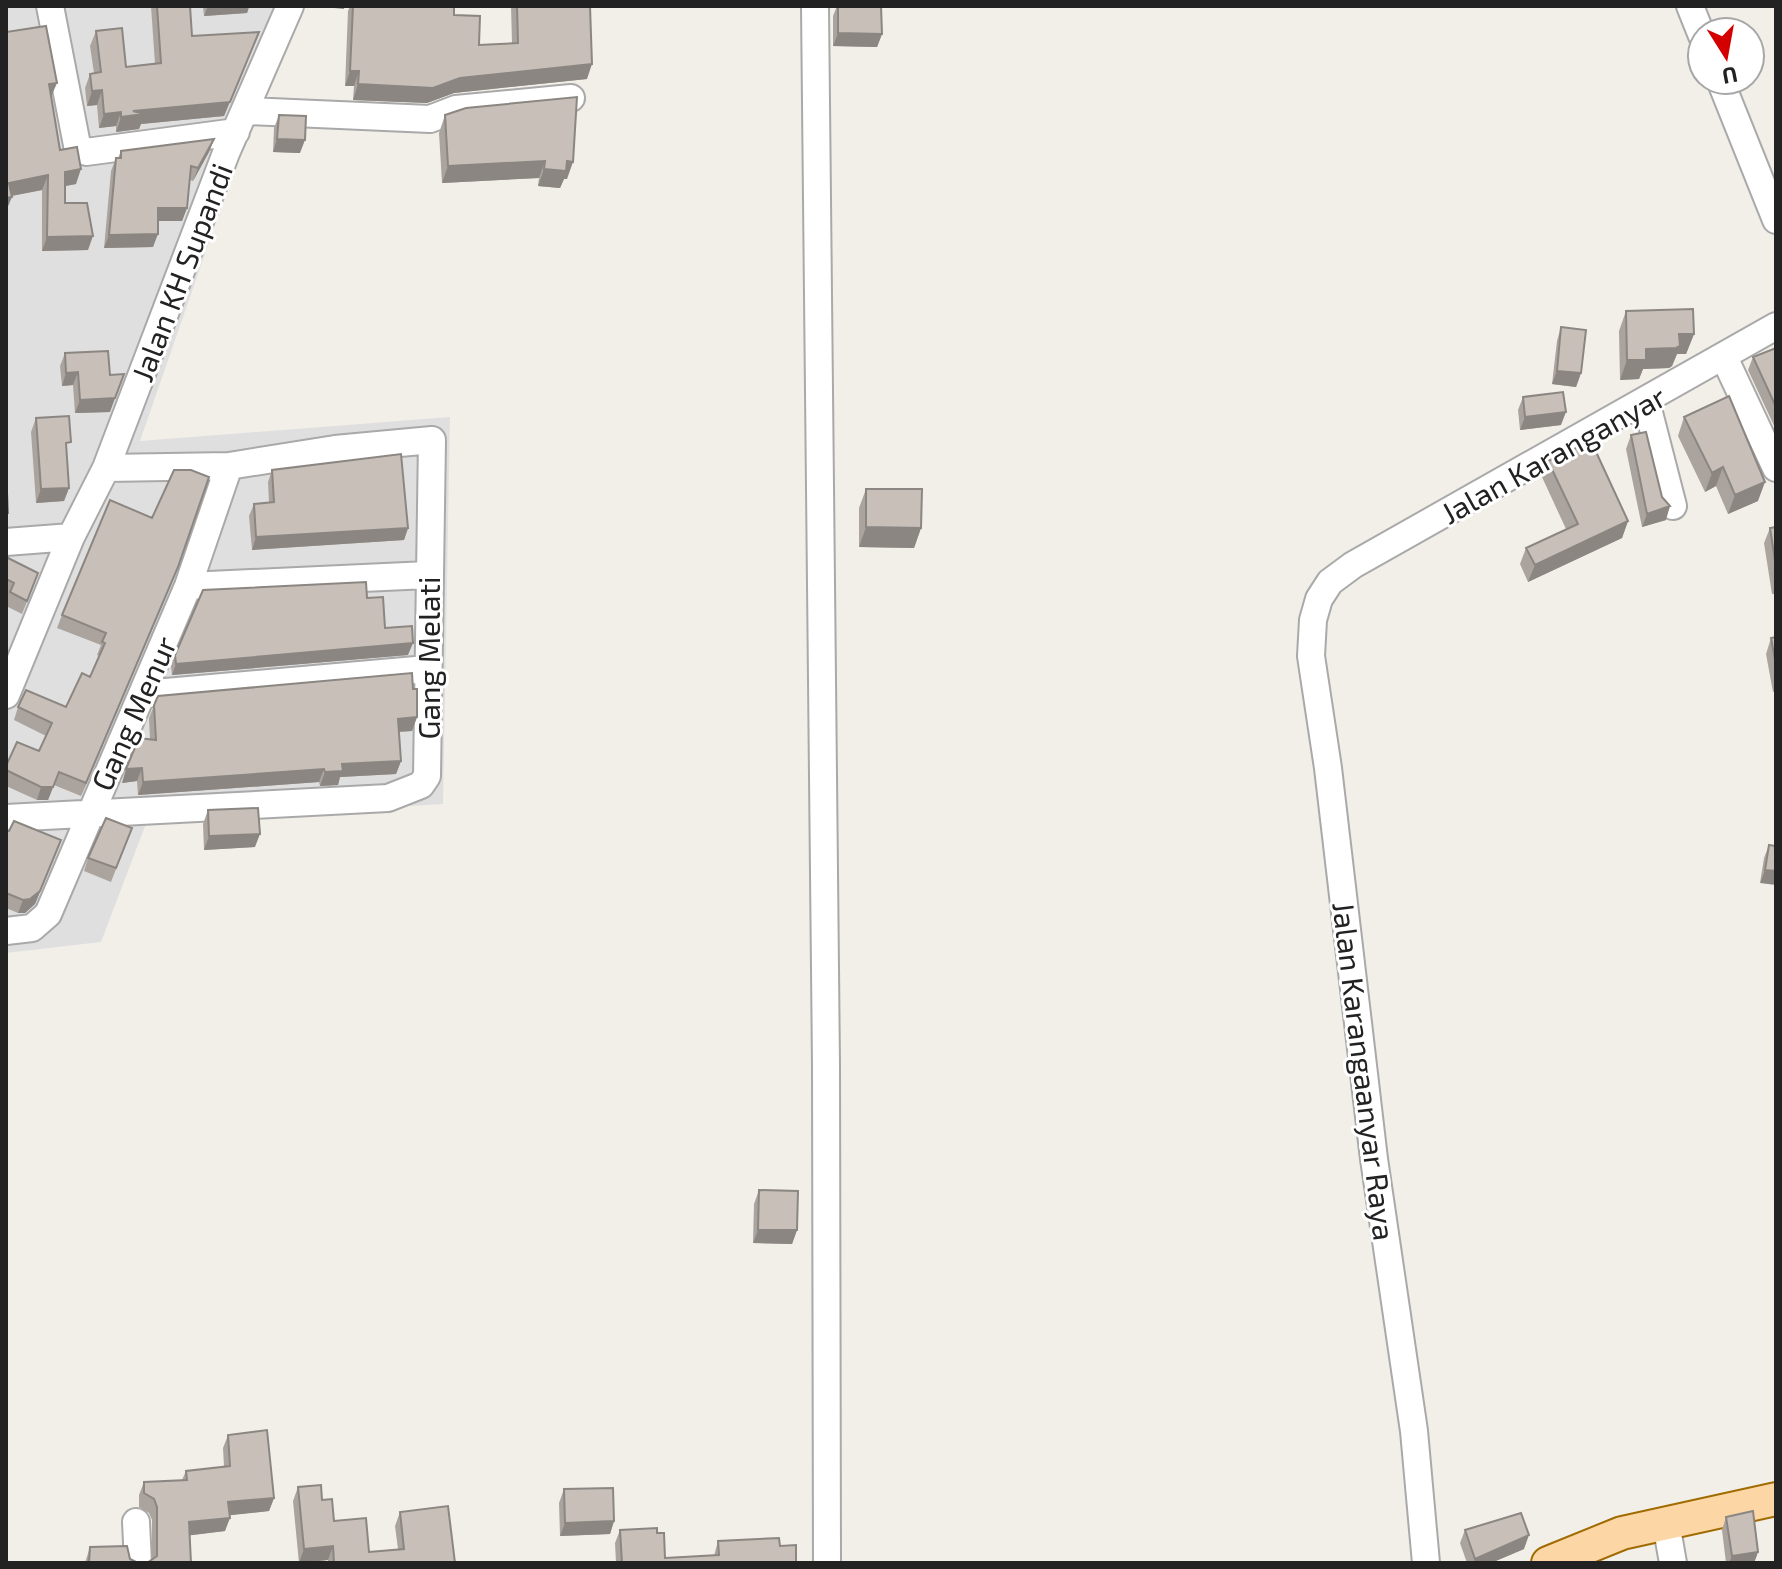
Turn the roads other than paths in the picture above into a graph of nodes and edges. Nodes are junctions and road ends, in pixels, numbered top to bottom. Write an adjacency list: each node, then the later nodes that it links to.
1 (50, 6): 6 (street)
2 (290, 6): 6 (street, Jalan KH Supandi)
3 (815, 6): 30 (street)
4 (1726, 96): 7 (street)
5 (571, 98): 6 (street)
6 (241, 122): 12 (street, Jalan KH Supandi)
7 (1776, 220)
8 (1776, 326): 9 (street, Jalan Karanganyar)
9 (1724, 357): 10 (street, Jalan Karanganyar); 13 (street)
10 (1646, 401): 14 (street); 18 (street, Jalan Karanganyar)
11 (229, 466): 12 (street, Gang Melati); 17 (street, Gang Melati); 19 (street, Gang Menur)
12 (106, 468): 15 (street, Jalan KH Supandi)
13 (1776, 468)
14 (1673, 506)
15 (71, 537): 16 (street); 22 (street)
16 (6, 542)
17 (428, 575): 19 (street); 20 (street, Gang Melati)
18 (1330, 582): 31 (street, Jalan Karangaanyar Raya)
19 (188, 586): 21 (street, Gang Menur)
20 (427, 669): 21 (street); 23 (street, Gang Melati)
21 (143, 694): 23 (street, Gang Menur)
22 (6, 695)
23 (89, 812): 24 (street, Gang Melati); 25 (street, Gang Menur)
24 (6, 818)
25 (6, 931)
26 (1776, 1499): 28 (main road)
27 (136, 1522): 29 (street)
28 (1666, 1523): 32 (main road); 33 (street)
29 (138, 1563)
30 (827, 1563)
31 (1426, 1563)
32 (1548, 1563)
33 (1673, 1563)

